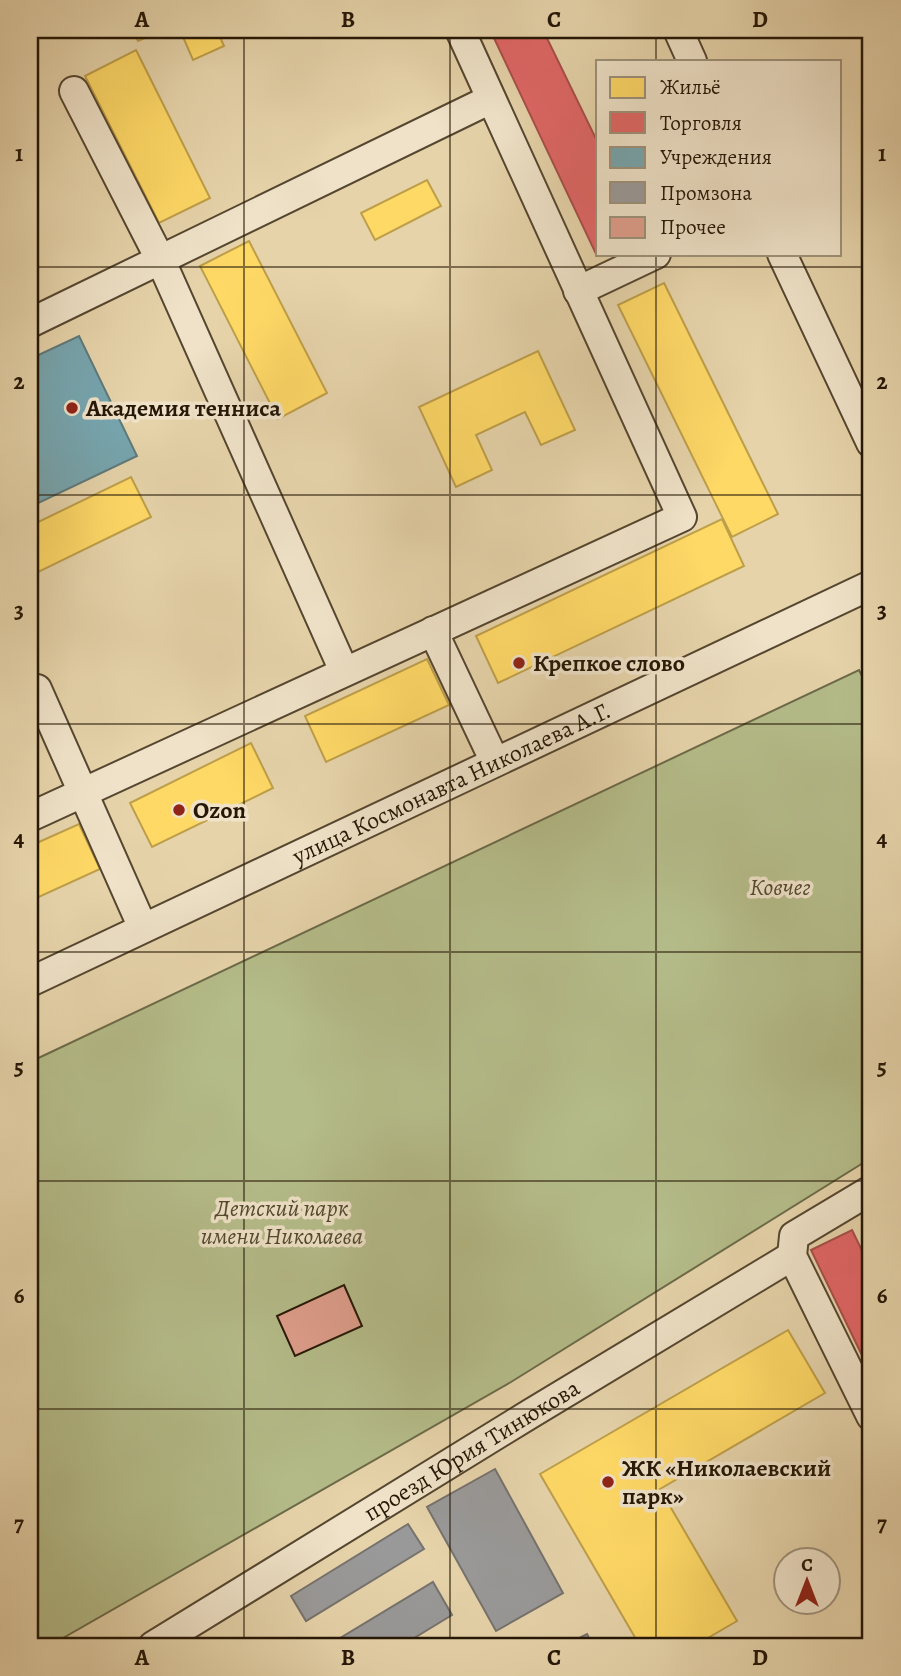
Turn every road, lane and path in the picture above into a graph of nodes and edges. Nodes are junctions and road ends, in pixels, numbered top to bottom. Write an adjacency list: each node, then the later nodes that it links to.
1 (678, 30): 3 (street)
2 (469, 33): 5 (street)
3 (692, 60)
4 (74, 91): 8 (street)
5 (491, 99): 8 (street); 9 (street)
6 (652, 256): 9 (street)
7 (783, 256): 11 (street)
8 (161, 261): 10 (street); 14 (street)
9 (578, 291): 13 (street)
10 (30, 323)
11 (871, 443)
12 (871, 585): 16 (street, улица Космонавта Николаева А.Г.)
13 (433, 631): 14 (street); 16 (street)
14 (344, 671): 17 (street)
15 (37, 689): 17 (street)
16 (495, 762): 19 (street, улица Космонавта Николаева А.Г.)
17 (82, 793): 18 (street); 19 (street)
18 (30, 817)
19 (143, 929): 20 (street, улица Космонавта Николаева А.Г.)
20 (30, 982)
21 (871, 1190): 22 (street)
22 (792, 1256): 23 (street); 24 (street, проезд Юрия Тинюкова)
23 (871, 1416)
24 (153, 1646)

